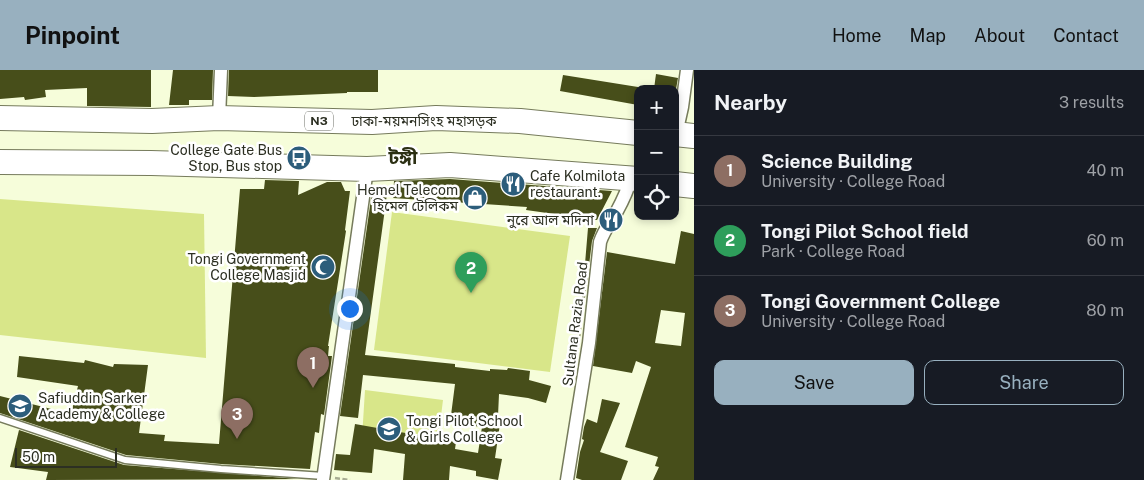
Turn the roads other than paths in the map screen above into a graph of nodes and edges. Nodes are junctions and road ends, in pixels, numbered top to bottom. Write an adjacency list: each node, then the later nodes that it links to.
1 (221, 70): 4 (street)
2 (687, 70): 5 (street)
3 (0, 118): 4 (highway, ঢাকা-ময়মনসিংহ মহাসড়ক / N3)
4 (220, 118): 6 (highway, ঢাকা-ময়মনসিংহ মহাসড়ক / N3)
5 (677, 130)
6 (634, 133)
7 (679, 134): 8 (highway)
8 (694, 136)
9 (0, 162): 10 (highway)
10 (367, 169): 11 (highway); 15 (street)
11 (634, 178): 16 (street, Sultana Razia Road)
12 (679, 184): 13 (highway)
13 (694, 186)
14 (0, 418): 15 (lane)
15 (324, 478)
16 (567, 480)

